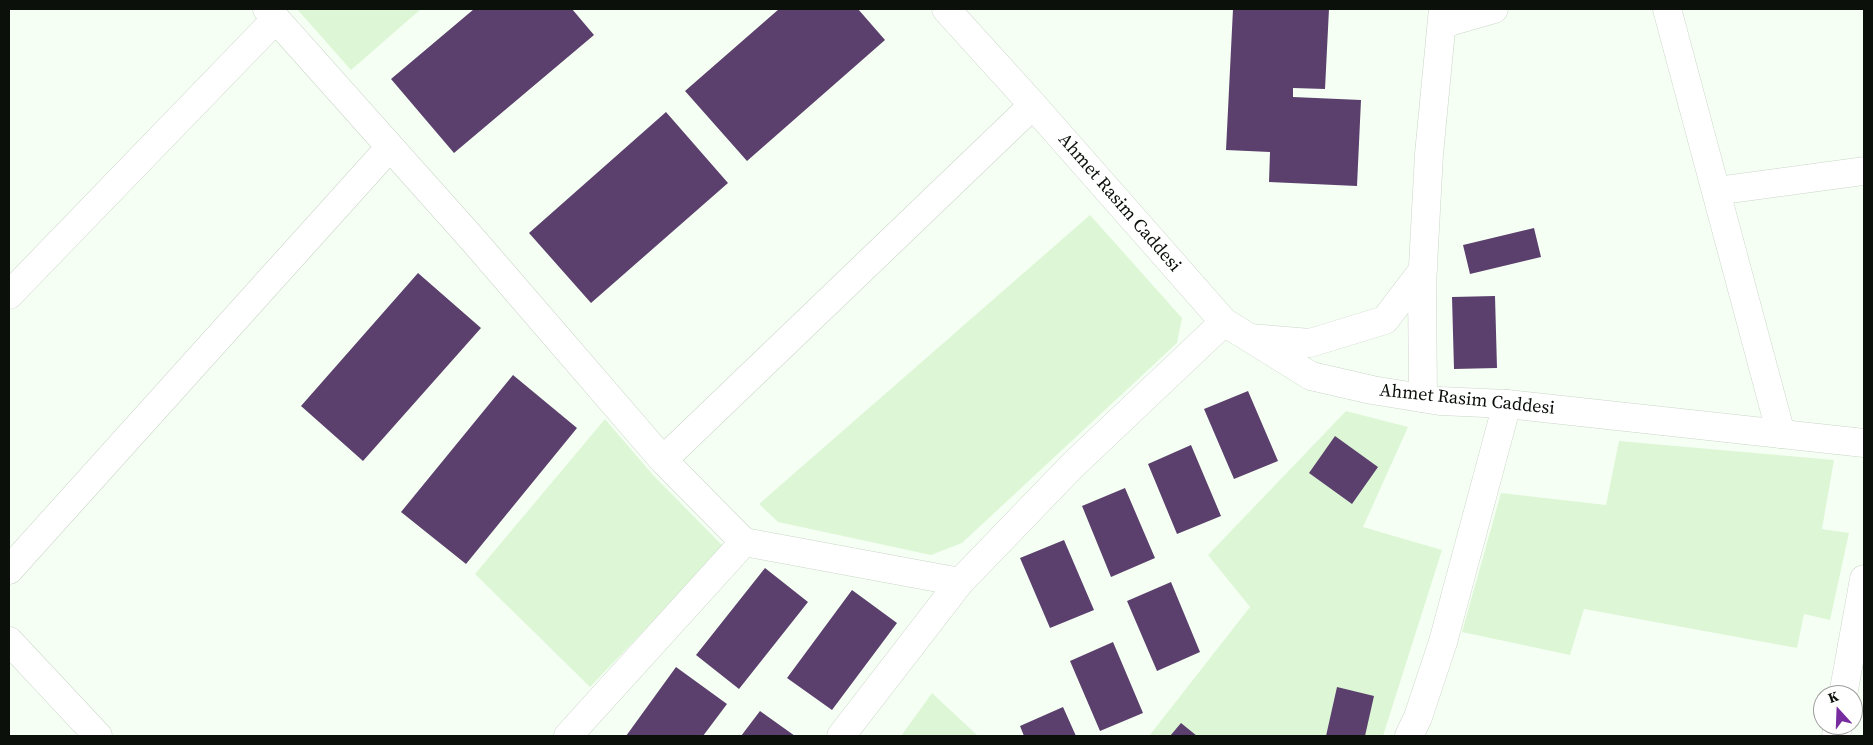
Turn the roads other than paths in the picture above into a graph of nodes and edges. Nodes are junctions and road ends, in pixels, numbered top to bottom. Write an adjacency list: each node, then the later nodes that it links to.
1 (946, 9): 6 (street, Ahmet Rasim Caddesi)
2 (1494, 9): 5 (street)
3 (1667, 9): 9 (street)
4 (271, 14): 7 (street); 11 (street)
5 (1442, 16): 10 (street)
6 (1033, 105): 12 (street, Ahmet Rasim Caddesi); 18 (street)
7 (390, 147): 18 (street); 20 (street)
8 (1864, 171): 9 (street)
9 (1716, 191): 16 (street)
10 (1423, 270): 13 (street); 14 (street)
11 (9, 295)
12 (1224, 322): 13 (street, Ahmet Rasim Caddesi); 22 (street)
13 (1250, 338): 14 (street, Ahmet Rasim Caddesi)
14 (1422, 398): 15 (street, Ahmet Rasim Caddesi)
15 (1507, 404): 16 (street, Ahmet Rasim Caddesi); 28 (street)
16 (1781, 434): 17 (street, Ahmet Rasim Caddesi)
17 (1864, 443)
18 (664, 460): 19 (street)
19 (744, 542): 22 (street); 26 (street)
20 (9, 570)
21 (1864, 579): 24 (street)
22 (960, 582): 27 (street)
23 (9, 641): 25 (street)
24 (1845, 685)
25 (98, 736)
26 (568, 736)
27 (841, 736)
28 (1409, 736)

